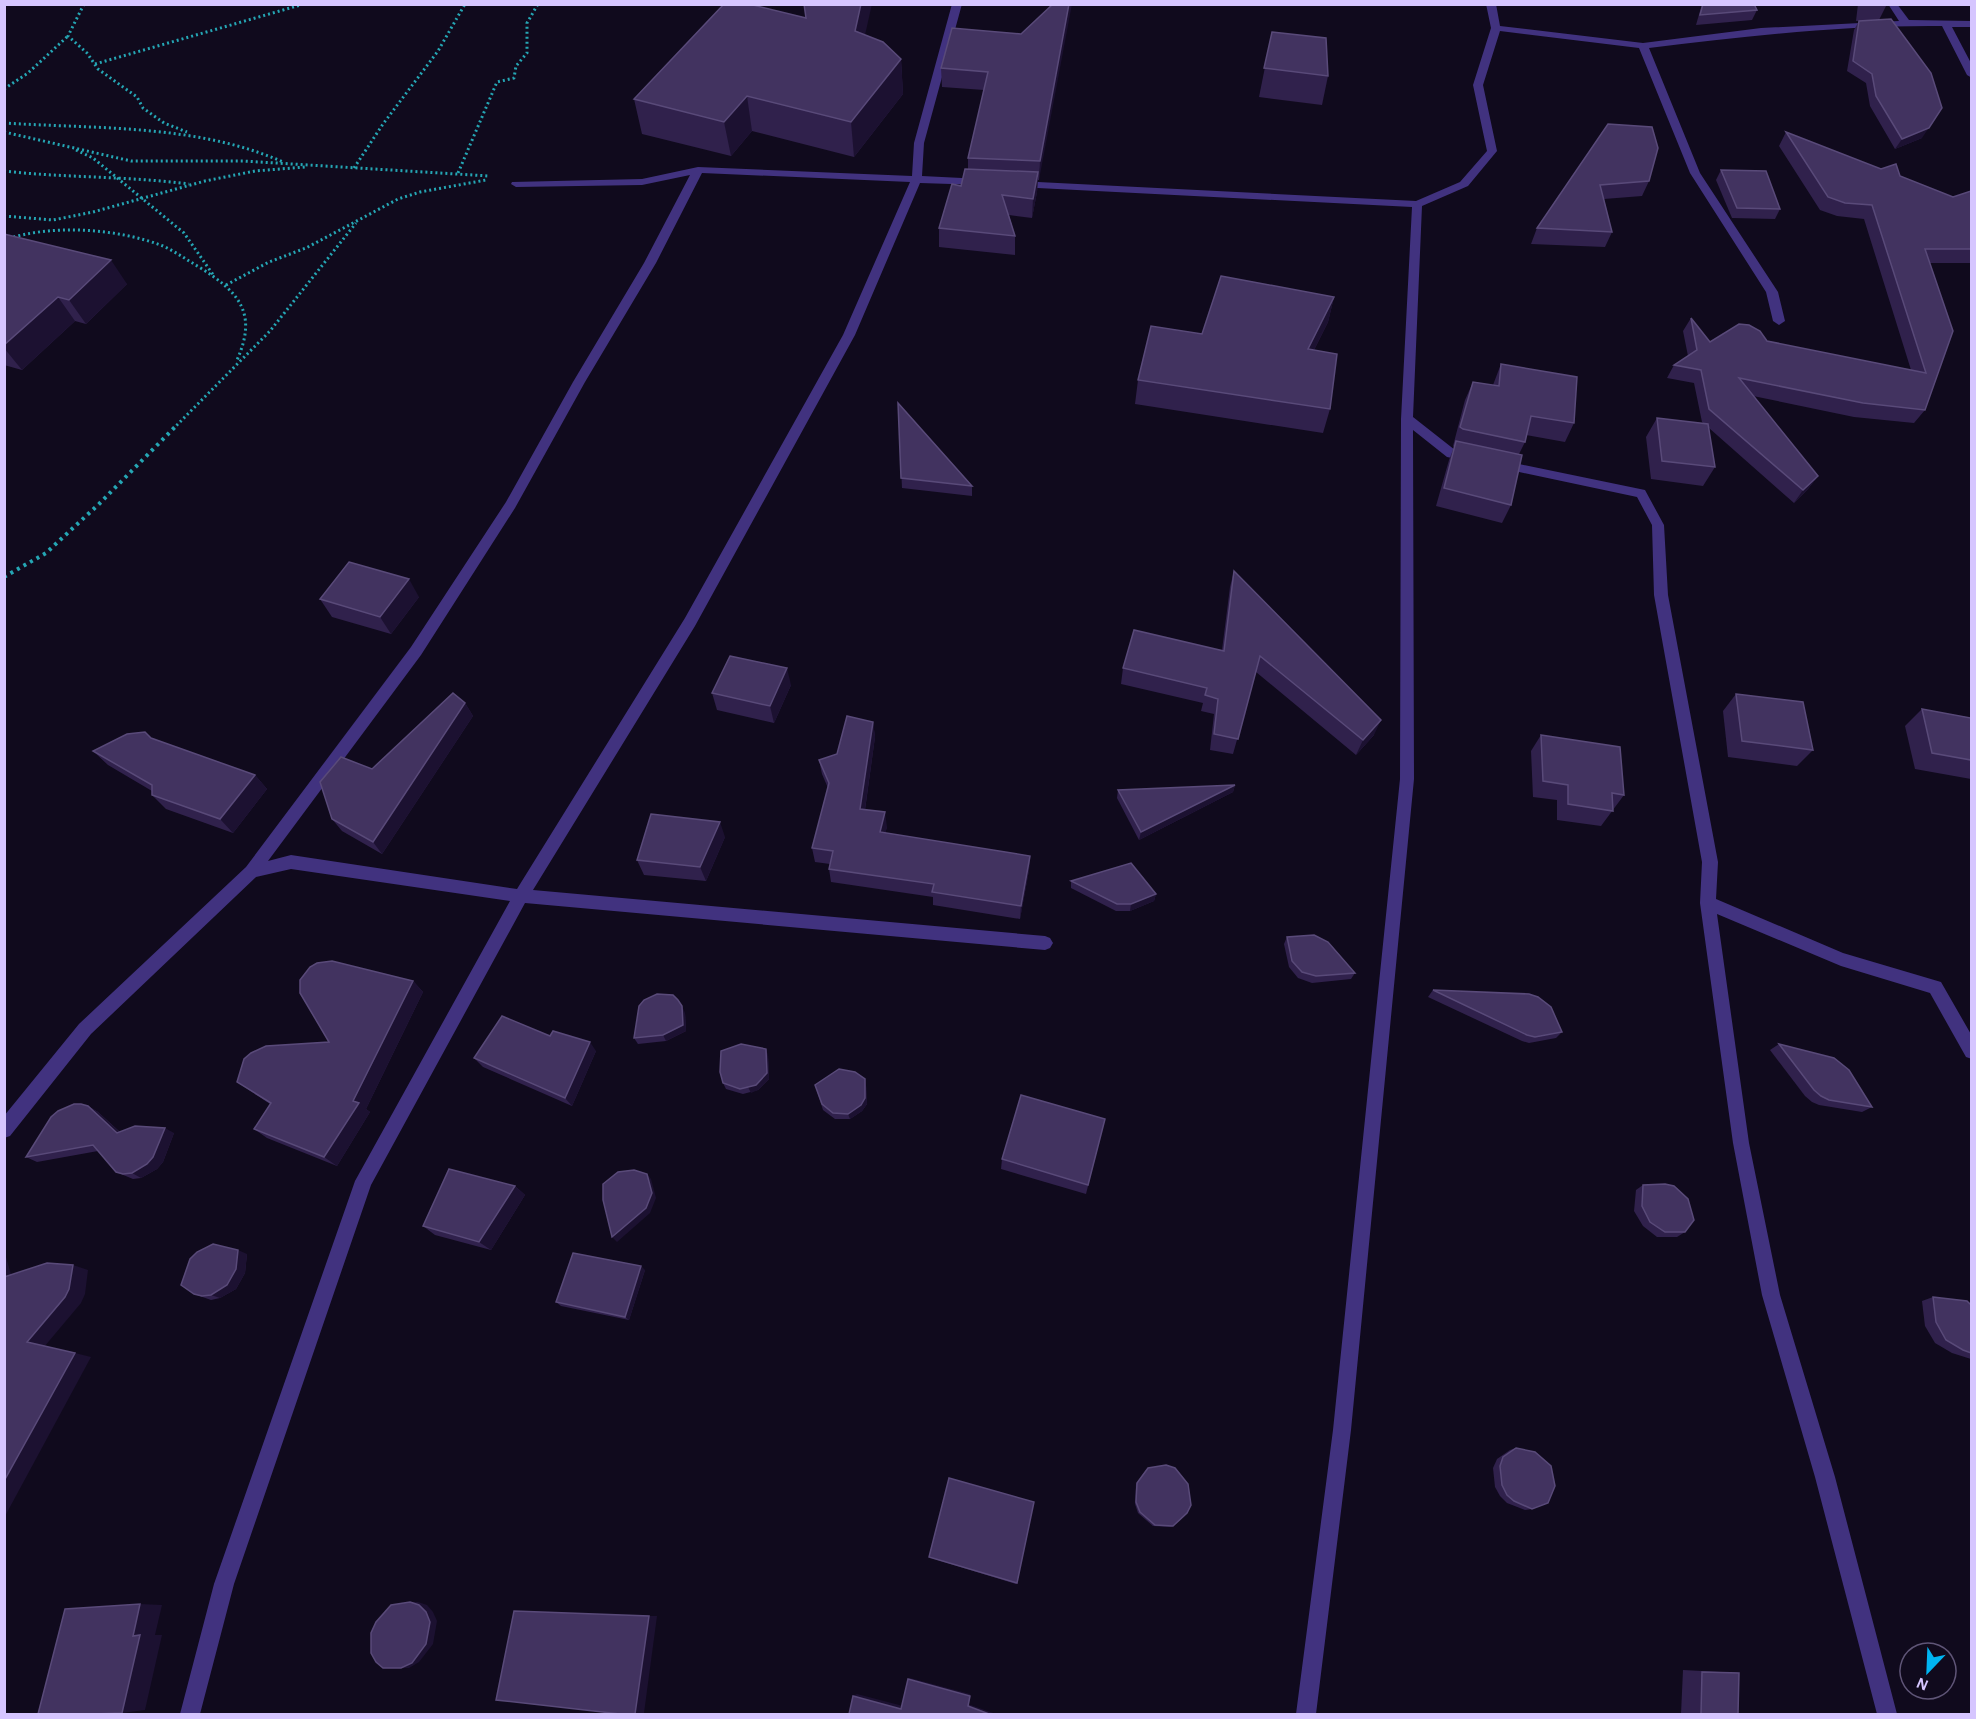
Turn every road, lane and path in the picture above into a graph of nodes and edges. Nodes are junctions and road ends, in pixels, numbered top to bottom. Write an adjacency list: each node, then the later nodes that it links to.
1 (84, 4): 12 (path)
2 (304, 4): 14 (path)
3 (465, 4): 23 (path)
4 (538, 4): 26 (path)
5 (957, 4): 28 (street)
6 (1491, 4): 11 (street)
7 (1892, 4): 8 (street)
8 (1906, 23): 9 (street); 13 (street)
9 (1946, 24): 10 (street); 15 (street)
10 (1971, 24)
11 (1496, 28): 13 (street); 34 (street)
12 (68, 36): 14 (path); 16 (path)
13 (1643, 46): 40 (street)
14 (94, 63): 19 (path)
15 (1971, 75)
16 (4, 89)
17 (4, 123): 19 (path)
18 (4, 132): 20 (path)
19 (194, 134): 21 (path)
20 (68, 146): 21 (path); 27 (path)
21 (286, 163): 22 (path)
22 (318, 165): 23 (path); 32 (path)
23 (354, 168): 26 (path)
24 (698, 170): 28 (street); 29 (street); 44 (street)
25 (4, 171): 27 (path)
26 (457, 174): 29 (path)
27 (112, 175): 32 (path); 33 (path)
28 (917, 178): 30 (street); 45 (street)
29 (512, 181): 36 (path)
30 (989, 182)
31 (1001, 183): 34 (street)
32 (192, 185): 33 (path)
33 (142, 198): 35 (path); 38 (path)
34 (1417, 204): 42 (street)
35 (4, 216)
36 (357, 223): 39 (path); 41 (path)
37 (4, 240): 38 (path)
38 (215, 277): 39 (path)
39 (226, 285): 41 (path)
40 (1779, 321)
41 (236, 364): 43 (path)
42 (1407, 419): 46 (street); 51 (street)
43 (4, 577)
44 (251, 872): 45 (street); 49 (street)
45 (521, 896): 47 (street); 50 (street)
46 (1708, 903): 48 (street); 52 (street)
47 (1045, 943)
48 (1971, 1052)
49 (4, 1130)
50 (190, 1714)
51 (1306, 1714)
52 (1887, 1714)

